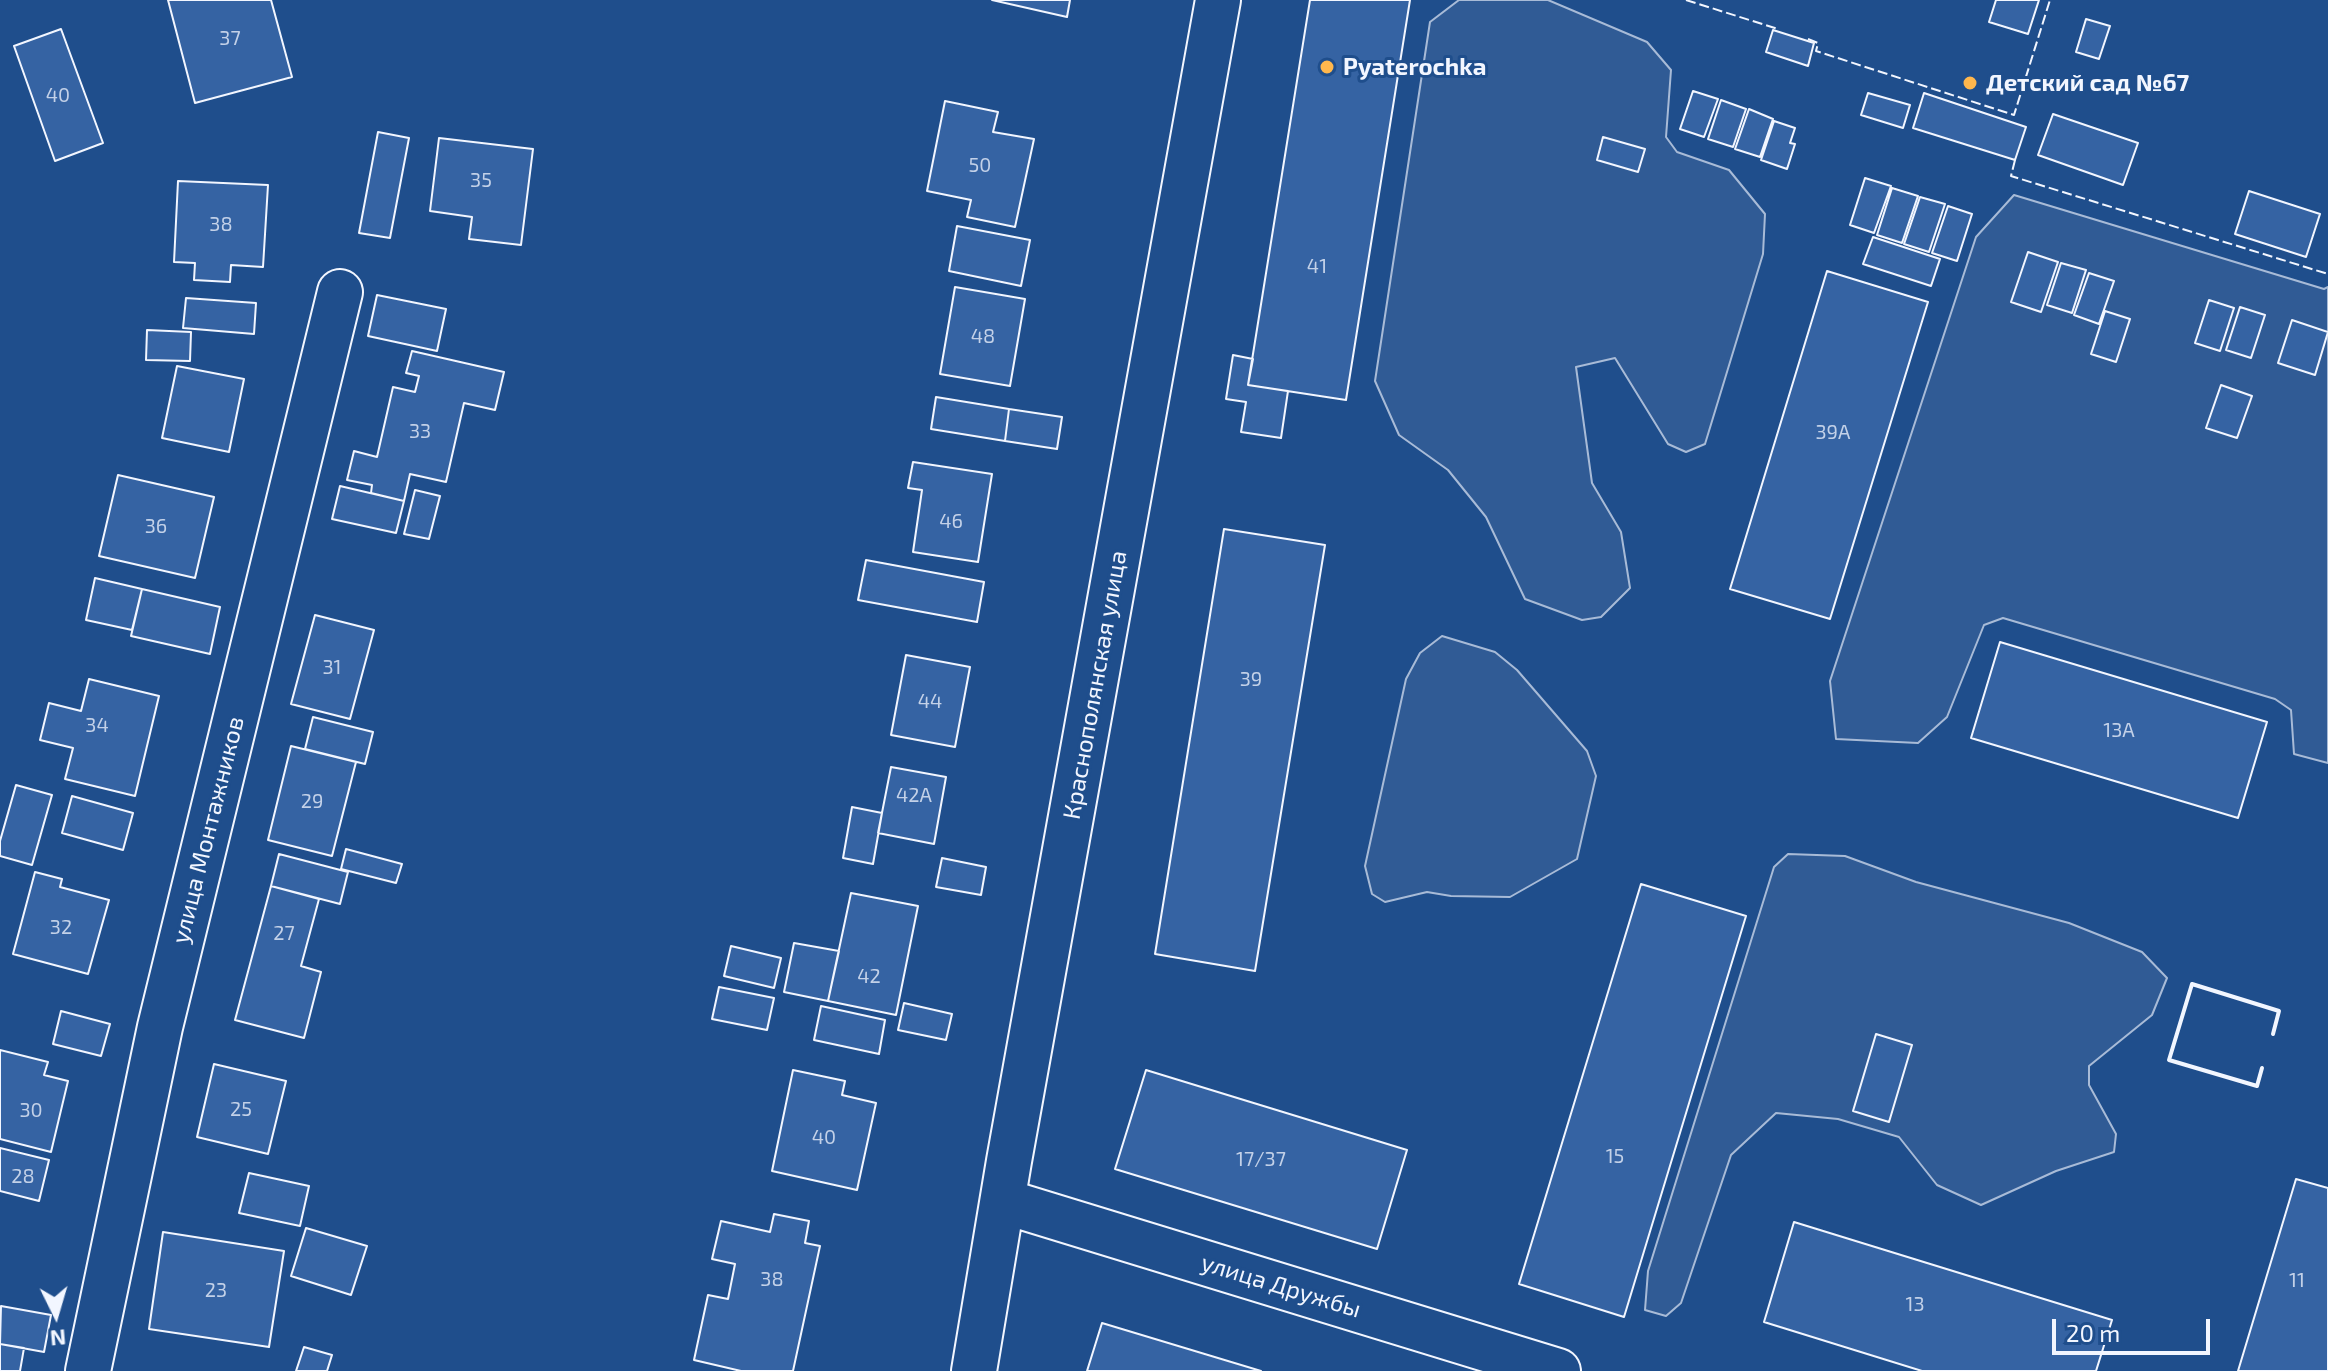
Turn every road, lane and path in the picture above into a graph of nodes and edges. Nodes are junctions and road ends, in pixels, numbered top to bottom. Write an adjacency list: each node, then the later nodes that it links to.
1 (1218, 0): 3 (street, Краснополянская улица)
2 (340, 292): 4 (street, улица Монтажников)
3 (1003, 1201): 5 (street, Краснополянская улица); 6 (street, улица Дружбы)
4 (88, 1371)
5 (974, 1371)
6 (1558, 1371)

